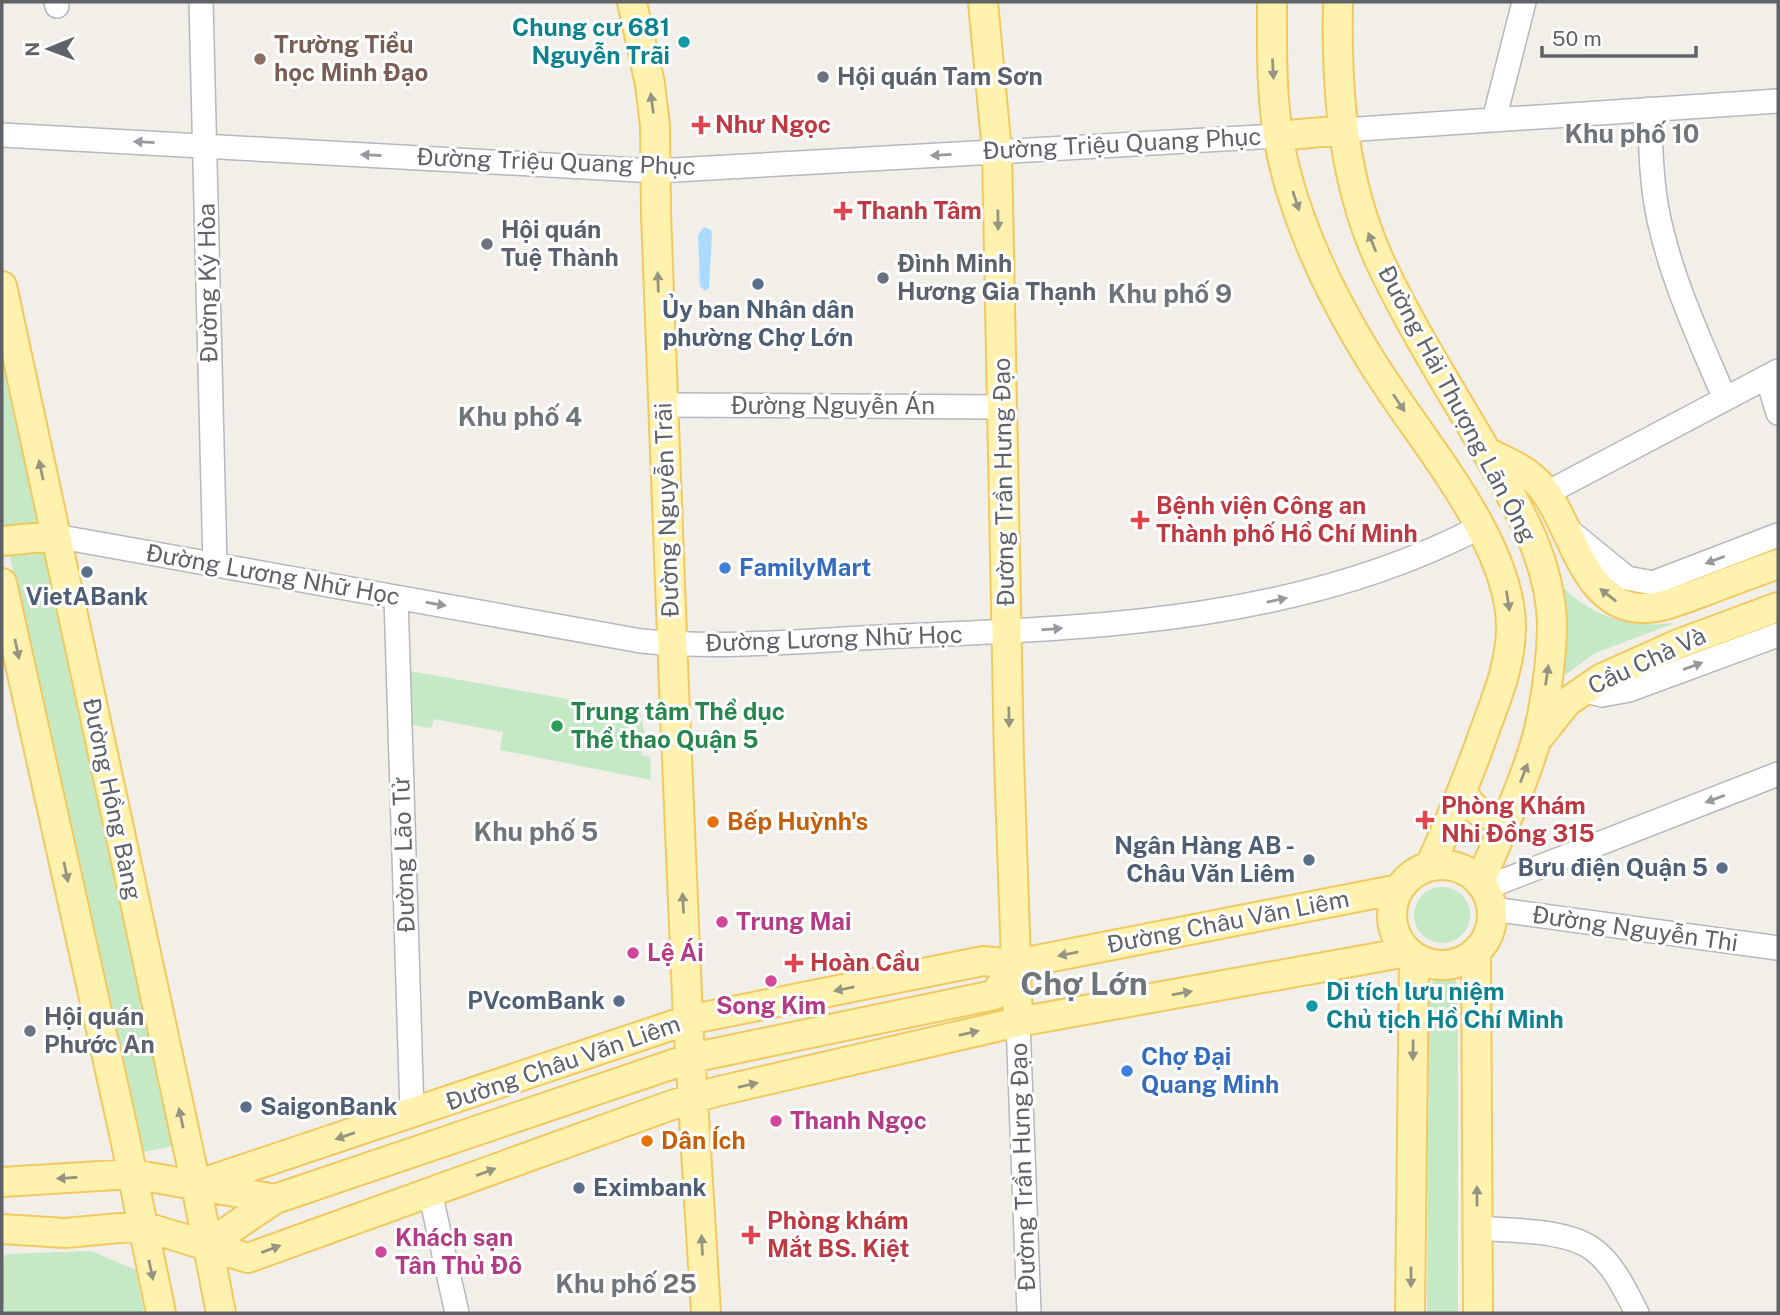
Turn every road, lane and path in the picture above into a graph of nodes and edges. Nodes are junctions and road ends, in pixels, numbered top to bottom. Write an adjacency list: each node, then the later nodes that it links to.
1 (201, 2): 13 (street, Đường Ký Hòa)
2 (632, 2): 15 (main road, Đường Nguyễn Trãi, one-way to 2)
3 (983, 2): 14 (main road, Đường Trần Hưng Đạo)
4 (1272, 2): 12 (main road, Đường Hải Thượng Lãn Ông, one-way to 12)
5 (1338, 2): 10 (main road, Đường Hải Thượng Lãn Ông)
6 (1524, 2): 9 (street)
7 (1778, 101): 8 (street)
8 (1649, 109): 9 (street); 18 (street)
9 (1494, 120): 10 (street)
10 (1343, 131): 12 (main road); 22 (main road, Đường Hải Thượng Lãn Ông, one-way to 10)
11 (2, 135): 13 (street, Đường Triệu Quang Phục, one-way to 11)
12 (1278, 136): 14 (street, Đường Triệu Quang Phục); 24 (main road, Đường Hải Thượng Lãn Ông, one-way to 24)
13 (205, 146): 15 (street, Đường Triệu Quang Phục, one-way to 13); 30 (street, Đường Ký Hòa)
14 (997, 152): 15 (street, Đường Triệu Quang Phục, one-way to 15); 20 (main road, Đường Trần Hưng Đạo, one-way to 20)
15 (656, 171): 19 (main road, Đường Nguyễn Trãi, one-way to 15)
16 (2, 286): 27 (main road, Đường Hồng Bàng, one-way to 16)
17 (1772, 374): 18 (street); 21 (street)
18 (1726, 399): 23 (street)
19 (663, 405): 20 (street, Đường Nguyễn Án); 36 (main road, Đường Nguyễn Trãi)
20 (1002, 407): 34 (main road, Đường Trần Hưng Đạo)
21 (1778, 412)
22 (1486, 452): 23 (main road, Cầu Chà Và); 38 (main road, Đường Hải Thượng Lãn Ông, one-way to 22)
23 (1547, 493): 25 (main road, Cầu Chà Và)
24 (1480, 527): 34 (street, Đường Lương Nhữ Học, one-way to 24); 40 (main road, Đường Hải Thượng Lãn Ông, one-way to 40)
25 (1567, 529): 26 (street, one-way to 25); 29 (main road, Cầu Chà Và, one-way to 25)
26 (1778, 535)
27 (55, 536): 28 (main road); 30 (street, Đường Lương Nhữ Học); 58 (main road, Đường Hồng Bàng, one-way to 27)
28 (2, 541)
29 (1778, 564)
30 (215, 565): 32 (street, Đường Lương Nhữ Học)
31 (2, 583): 56 (main road, one-way to 56)
32 (396, 597): 36 (street, Đường Lương Nhữ Học, one-way to 36); 54 (street, Đường Lão Tử)
33 (1778, 607): 37 (main road, Cầu Chà Và)
34 (1007, 632): 36 (street, Đường Lương Nhữ Học); 48 (main road, Đường Trần Hưng Đạo, one-way to 48)
35 (1778, 635): 37 (street, one-way to 35)
36 (672, 644): 50 (main road, Đường Nguyễn Trãi, one-way to 36)
37 (1582, 690): 38 (main road, Cầu Chà Và)
38 (1536, 742): 41 (main road, Đường Hải Thượng Lãn Ông, one-way to 38)
39 (1778, 774): 44 (street, one-way to 44)
40 (1463, 793): 41 (main road); 42 (main road, Đường Hải Thượng Lãn Ông)
41 (1506, 817): 44 (main road, Đường Hải Thượng Lãn Ông)
42 (1430, 866): 43 (main road); 44 (main road)
43 (1399, 889): 47 (main road); 48 (main road, Đường Châu Văn Liêm, one-way to 48)
44 (1486, 893): 45 (street, Đường Nguyễn Thi); 46 (main road)
45 (1778, 948)
46 (1476, 953): 47 (main road); 62 (main road, one-way to 46)
47 (1410, 954): 51 (main road, one-way to 47); 70 (main road, one-way to 70)
48 (1016, 964): 49 (main road); 50 (main road, Đường Châu Văn Liêm, one-way to 50); 51 (main road, Đường Trần Hưng Đạo)
49 (994, 995): 51 (main road); 52 (main road, Đường Châu Văn Liêm)
50 (688, 1020): 52 (main road, Đường Nguyễn Trãi); 54 (main road, Đường Châu Văn Liêm)
51 (1018, 1022): 53 (main road, one-way to 51); 69 (street, Đường Trần Hưng Đạo)
52 (691, 1058): 53 (main road, Đường Nguyễn Trãi); 55 (main road, Đường Châu Văn Liêm)
53 (694, 1098): 59 (main road, one-way to 53); 68 (main road, one-way to 53)
54 (412, 1113): 55 (main road); 58 (main road, Đường Châu Văn Liêm, one-way to 58)
55 (420, 1150): 59 (main road); 60 (main road, Đường Châu Văn Liêm)
56 (132, 1174): 57 (main road, one-way to 57); 58 (main road); 61 (main road)
57 (2, 1182)
58 (196, 1185): 60 (main road, Đường Châu Văn Liêm); 64 (main road, Đường Hồng Bàng)
59 (430, 1192): 64 (main road, one-way to 59); 67 (street)
60 (275, 1199): 64 (main road, Đường Châu Văn Liêm)
61 (142, 1226): 63 (main road); 64 (main road); 65 (main road, one-way to 65)
62 (1477, 1228): 71 (main road); 72 (street)
63 (2, 1229)
64 (206, 1245): 66 (main road, Đường Hồng Bàng)
65 (160, 1313)
66 (221, 1313)
67 (457, 1313)
68 (706, 1313)
69 (1028, 1313)
70 (1410, 1313)
71 (1478, 1313)
72 (1637, 1313)

